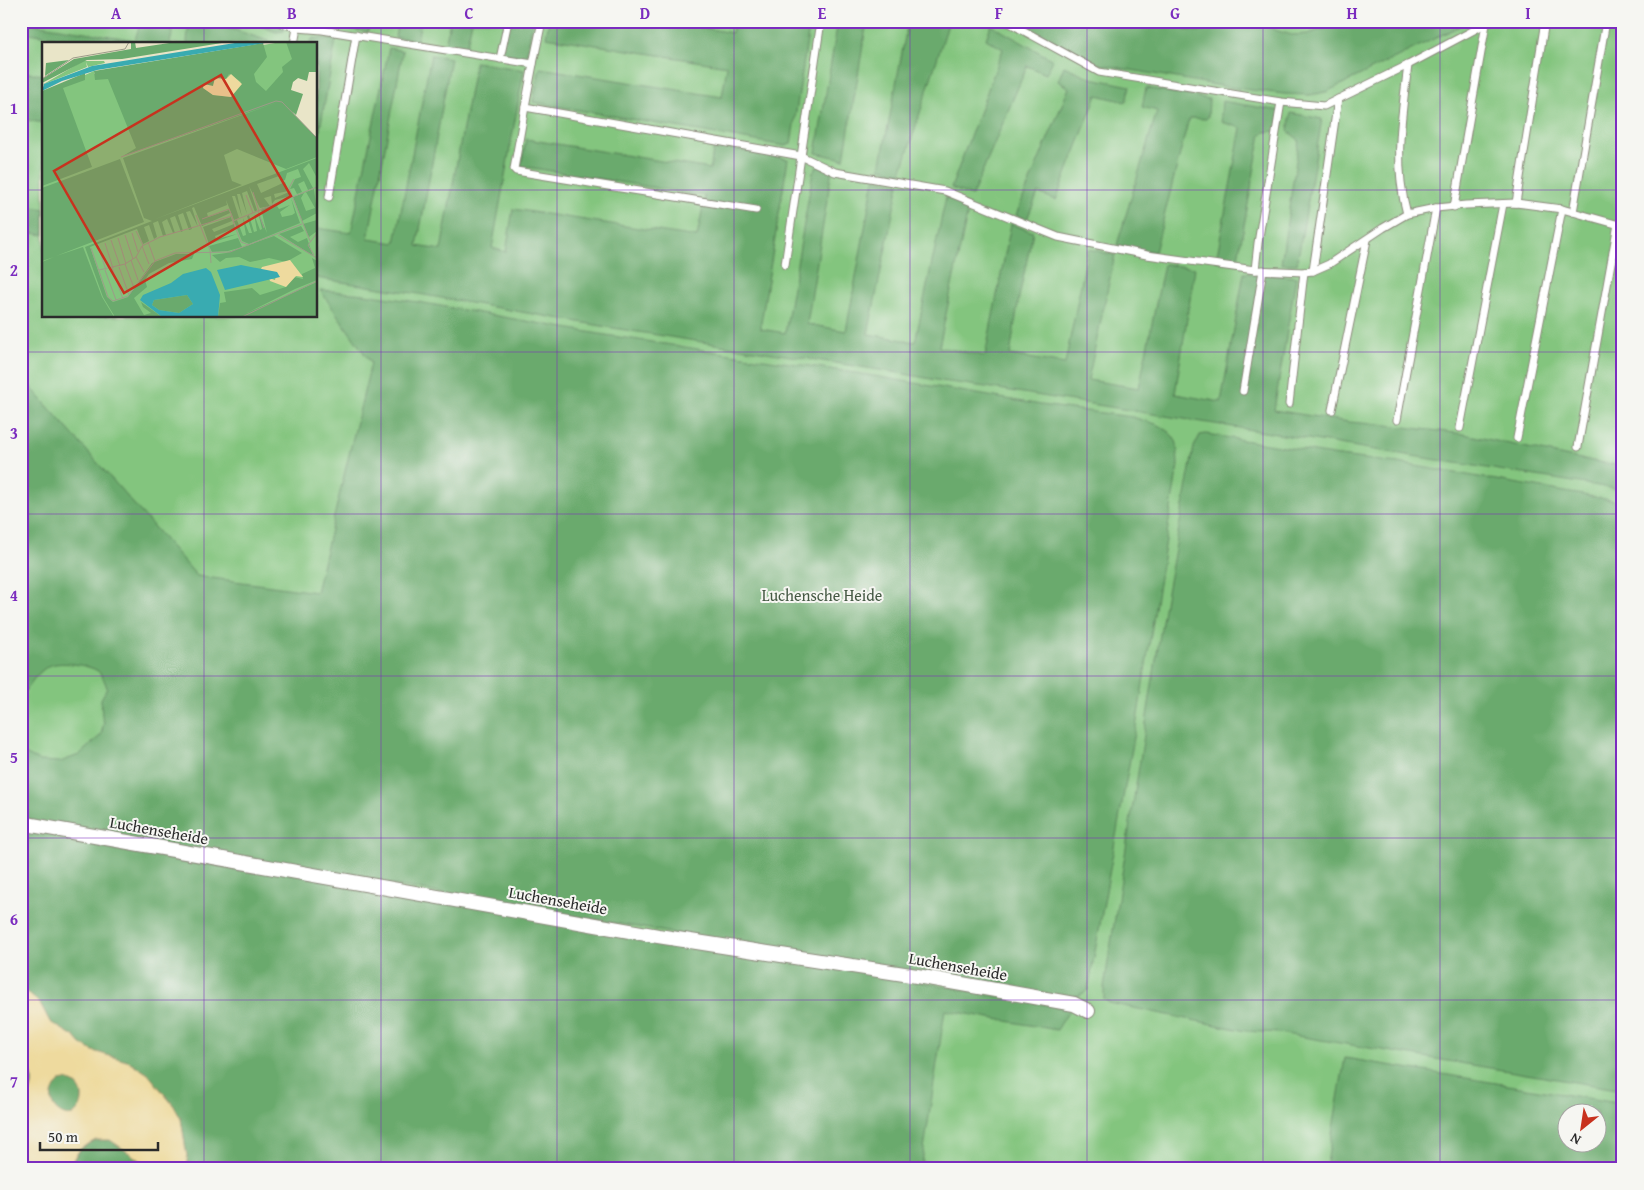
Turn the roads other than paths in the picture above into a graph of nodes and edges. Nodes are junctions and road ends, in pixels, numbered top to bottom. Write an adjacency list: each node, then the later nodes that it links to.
1 (276, 21): 10 (lane)
2 (508, 21): 13 (lane)
3 (542, 21): 14 (lane)
4 (821, 21): 19 (lane)
5 (1006, 21): 17 (lane)
6 (1545, 21): 21 (lane)
7 (1606, 21): 27 (lane)
8 (1488, 23): 15 (lane); 23 (lane)
9 (310, 25): 10 (lane); 11 (lane)
10 (297, 28): 12 (lane)
11 (356, 35): 13 (lane); 20 (lane)
12 (294, 42)
13 (500, 58): 14 (lane)
14 (533, 64): 18 (lane)
15 (1408, 65): 16 (lane); 28 (lane)
16 (1338, 99): 17 (lane); 34 (lane)
17 (1281, 102): 32 (lane)
18 (525, 107): 19 (lane); 26 (lane)
19 (801, 156): 31 (lane); 32 (lane)
20 (329, 197)
21 (1516, 203): 22 (lane); 25 (lane)
22 (1502, 204): 23 (lane); 40 (lane)
23 (1454, 207): 24 (lane)
24 (1436, 208): 28 (lane); 39 (lane)
25 (1562, 209): 27 (lane); 41 (lane)
26 (756, 210)
27 (1573, 212): 29 (lane)
28 (1407, 214): 30 (lane)
29 (1620, 225): 42 (lane)
30 (1368, 240): 34 (lane); 38 (lane)
31 (785, 264)
32 (1255, 270): 33 (lane)
33 (1263, 270): 35 (lane); 36 (lane)
34 (1313, 271): 35 (lane)
35 (1304, 272): 37 (lane)
36 (1243, 391)
37 (1289, 404)
38 (1332, 410)
39 (1397, 420)
40 (1460, 428)
41 (1517, 438)
42 (1578, 447)
43 (21, 824): 44 (street, Luchenseheide)
44 (1088, 1011)

